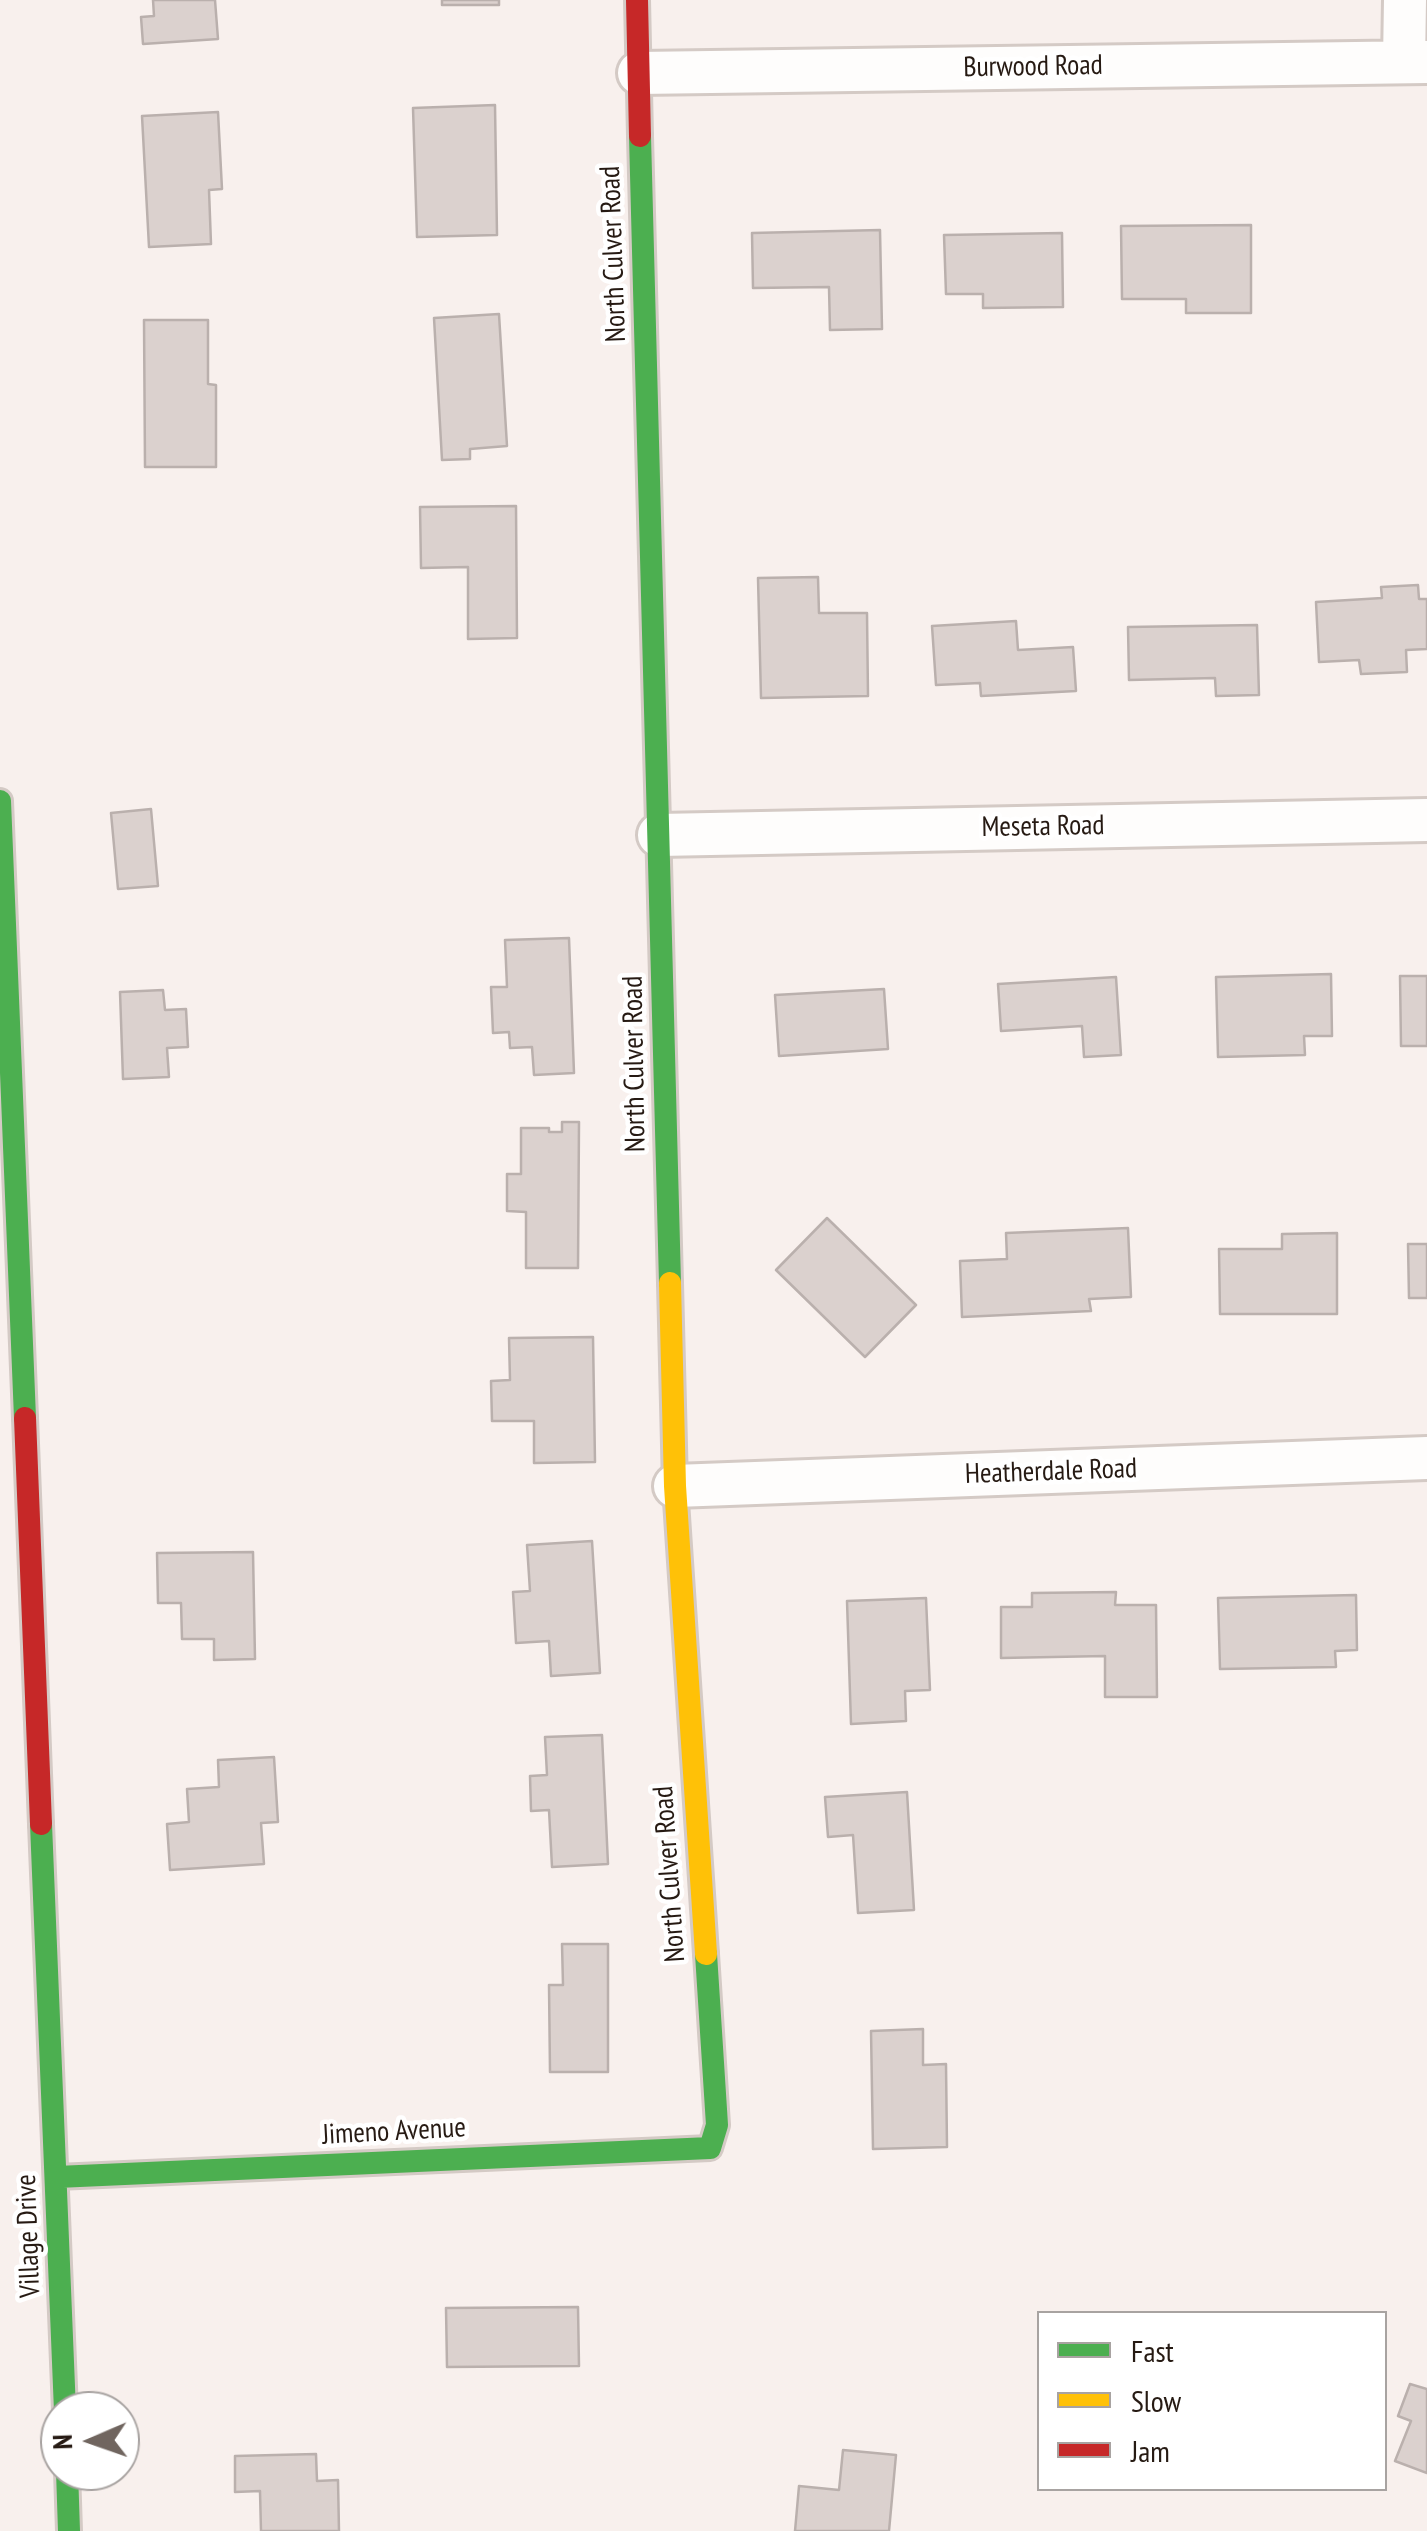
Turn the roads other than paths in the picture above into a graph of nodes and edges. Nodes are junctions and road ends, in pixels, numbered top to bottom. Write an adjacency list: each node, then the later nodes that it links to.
1 (638, 0): 4 (street, North Culver Road)
2 (1405, 0): 3 (street)
3 (1415, 62): 4 (street, Burwood Road)
4 (639, 72): 7 (street, North Culver Road)
5 (0, 801): 10 (street, Village Drive)
6 (1427, 820): 7 (street, Meseta Road)
7 (659, 835): 9 (street, North Culver Road)
8 (1427, 1458): 9 (street, Heatherdale Road)
9 (675, 1486): 11 (street, North Culver Road)
10 (18, 1684): 12 (street, Village Drive)
11 (717, 2125): 12 (street, Jimeno Avenue)
12 (56, 2177): 13 (street, Village Drive)
13 (64, 2391)
14 (68, 2491): 15 (street)
15 (69, 2531)

